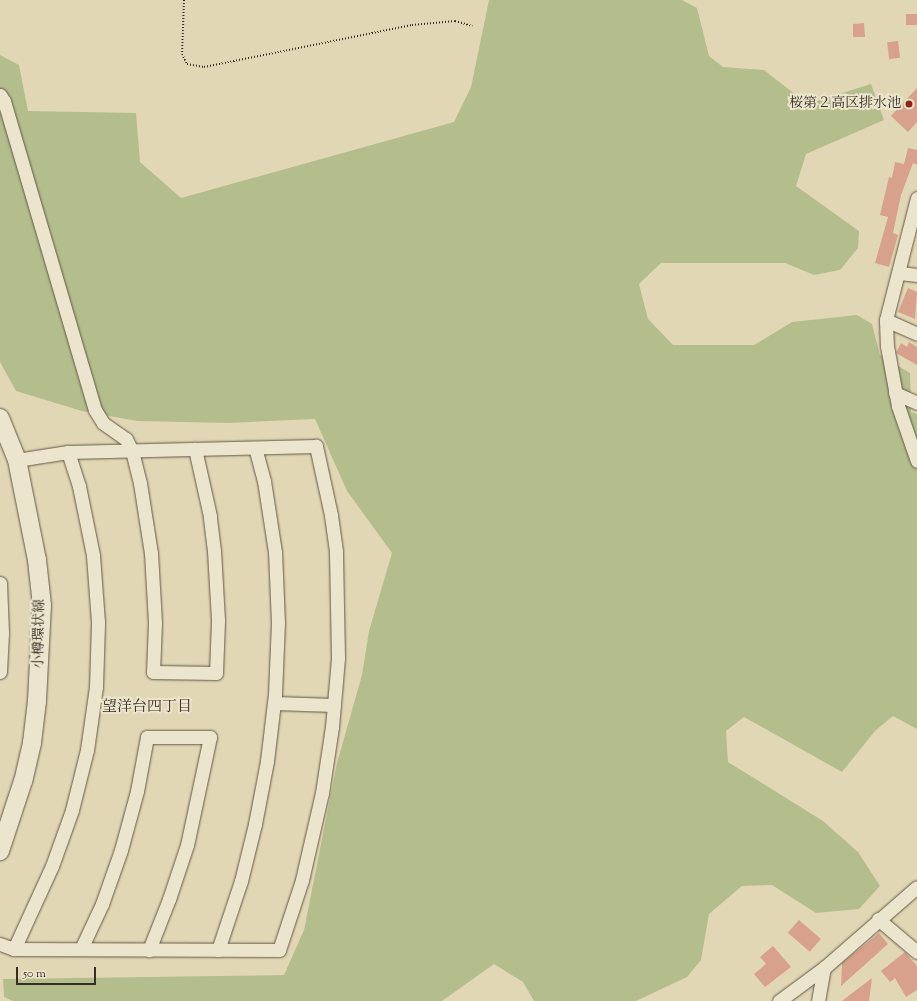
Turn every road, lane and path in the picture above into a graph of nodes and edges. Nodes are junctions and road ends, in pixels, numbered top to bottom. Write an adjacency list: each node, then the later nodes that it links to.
1 (184, 0): 2 (path)
2 (472, 26)
3 (0, 95): 15 (street)
4 (917, 198): 5 (street)
5 (912, 231): 6 (street)
6 (900, 272): 7 (street); 8 (street)
7 (917, 275)
8 (886, 320): 9 (street); 10 (street)
9 (917, 334)
10 (895, 393): 11 (street); 18 (street)
11 (917, 403)
12 (0, 418): 17 (main road, 小樽環状線)
13 (255, 448): 14 (street); 21 (street); 22 (street)
14 (195, 449): 15 (street); 15 (street)
15 (132, 450): 16 (street)
16 (68, 452): 17 (street); 27 (street)
17 (17, 460): 23 (main road, 小樽環状線)
18 (917, 461)
19 (0, 583): 20 (street)
20 (0, 672)
21 (274, 702): 22 (street); 30 (street)
22 (334, 706): 30 (street)
23 (0, 851)
24 (917, 887): 25 (street)
25 (878, 919): 31 (street); 32 (street)
26 (0, 944): 27 (street)
27 (14, 949): 28 (street)
28 (81, 950): 29 (street); 29 (street)
29 (149, 950): 30 (street)
30 (218, 950)
31 (917, 952)
32 (824, 968): 33 (street); 34 (street)
33 (779, 1001)
34 (818, 1001)

